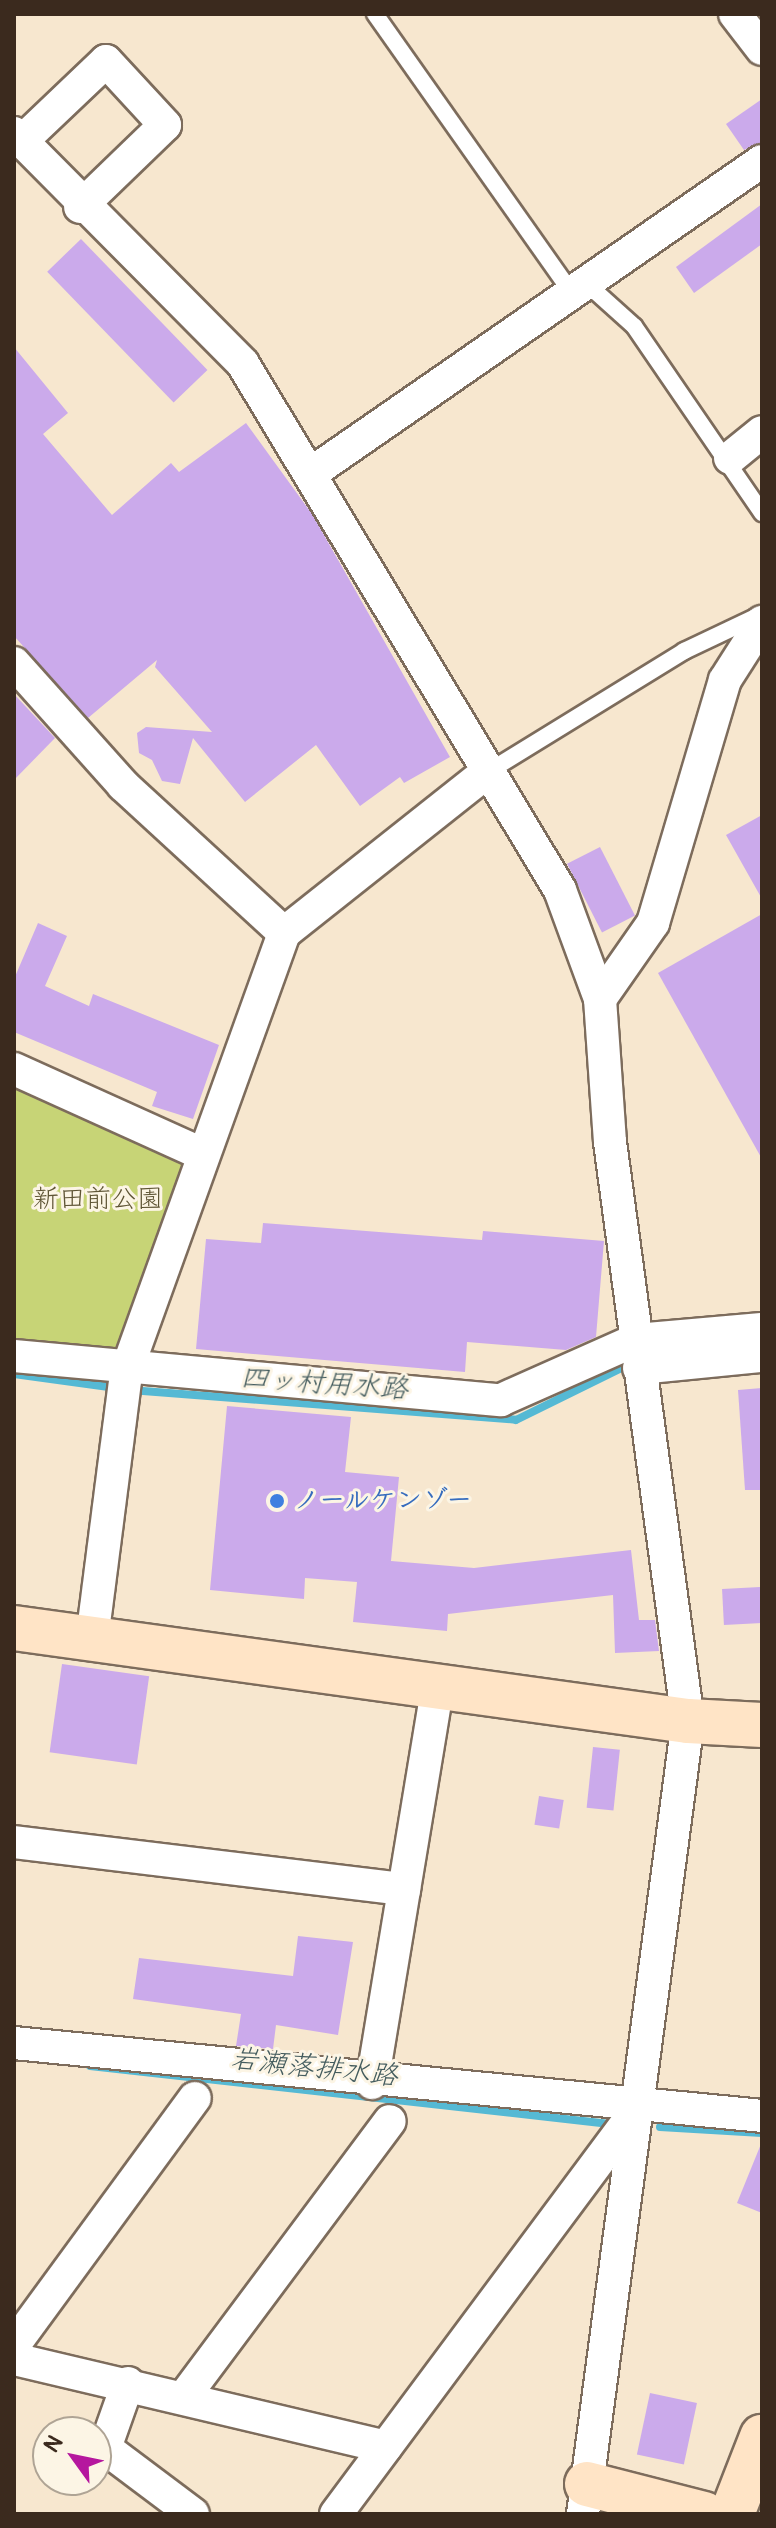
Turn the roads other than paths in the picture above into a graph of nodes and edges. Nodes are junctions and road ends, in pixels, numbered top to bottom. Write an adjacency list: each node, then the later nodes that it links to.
1 (375, 14): 7 (lane)
2 (735, 14): 3 (street)
3 (762, 49)
4 (17, 138): 6 (street); 6 (street)
5 (762, 161): 7 (street)
6 (80, 207): 10 (street)
7 (579, 288): 9 (lane); 10 (street)
8 (762, 432): 9 (street)
9 (730, 458): 11 (lane)
10 (313, 472): 15 (street)
11 (762, 513)
12 (762, 613): 15 (lane)
13 (762, 622): 17 (street)
14 (14, 663): 16 (street)
15 (486, 773): 16 (street); 17 (street)
16 (284, 933): 19 (street)
17 (600, 999): 21 (street)
18 (14, 1069): 19 (street)
19 (202, 1154): 24 (street)
20 (762, 1329): 21 (street)
21 (637, 1354): 23 (street); 24 (street); 28 (street)
22 (14, 1356): 24 (street)
23 (762, 1356)
24 (126, 1372): 26 (street)
25 (14, 1628): 26 (street)
26 (92, 1639): 27 (street)
27 (438, 1683): 28 (street); 31 (street)
28 (688, 1721): 29 (street); 35 (street)
29 (762, 1725)
30 (14, 1842): 31 (street)
31 (404, 1889): 33 (street)
32 (14, 2043): 33 (street)
33 (372, 2083): 35 (street)
34 (195, 2098): 38 (street)
35 (638, 2108): 36 (street); 43 (street); 44 (street)
36 (762, 2116)
37 (390, 2121): 41 (street)
38 (14, 2345)
39 (14, 2359): 40 (street)
40 (128, 2383): 41 (street); 45 (street)
41 (184, 2397): 43 (street)
42 (762, 2437): 48 (street)
43 (386, 2447): 46 (street)
44 (585, 2499): 47 (street)
45 (193, 2514)
46 (336, 2514)
47 (704, 2514)
48 (732, 2514)

